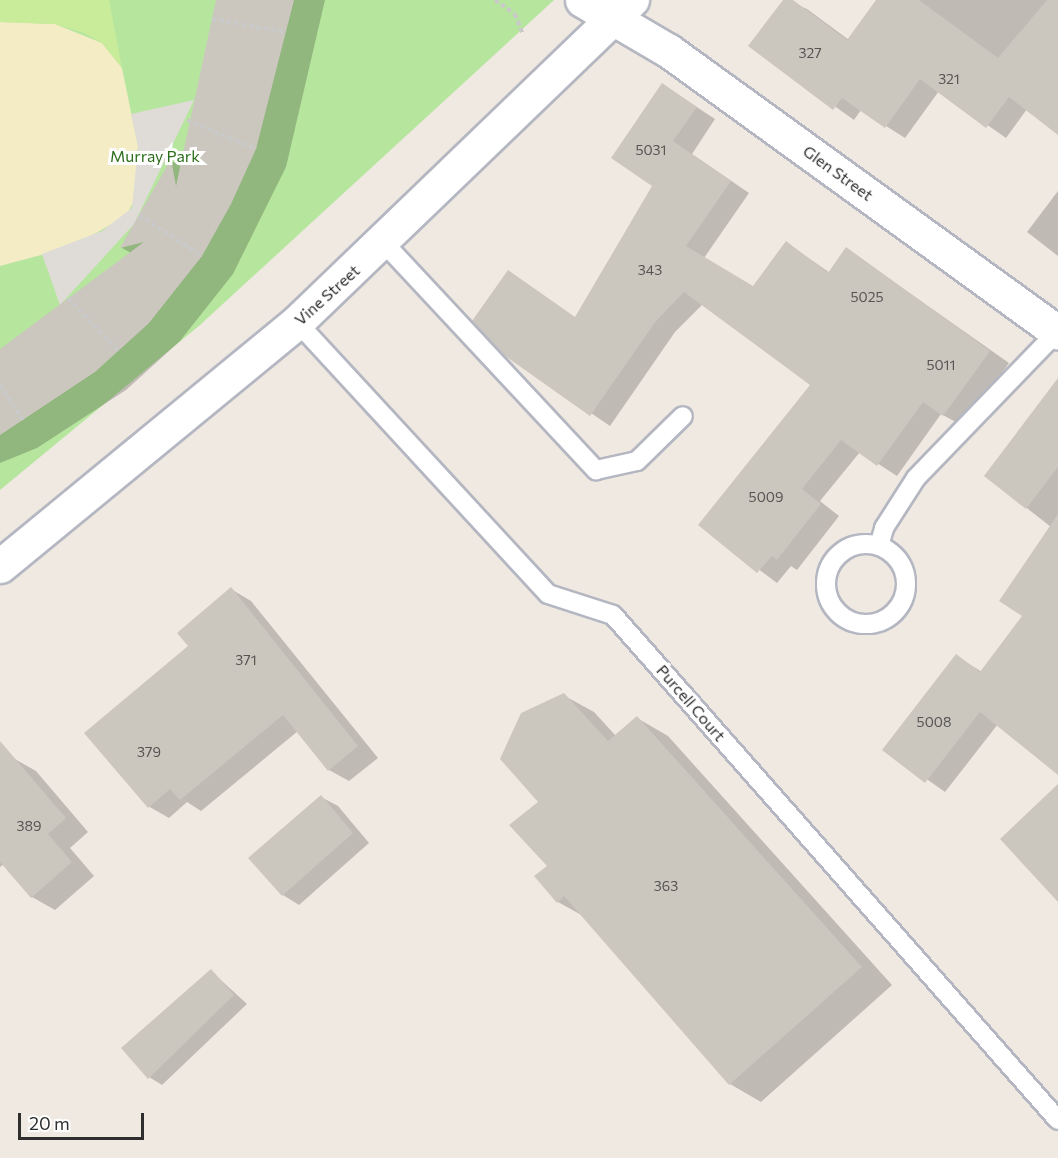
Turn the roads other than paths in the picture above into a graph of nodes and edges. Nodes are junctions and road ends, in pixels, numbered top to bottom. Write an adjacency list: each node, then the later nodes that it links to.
1 (582, 0): 2 (street, Glen Street)
2 (622, 10): 3 (street, Vine Street); 5 (street, Glen Street)
3 (384, 243): 4 (street, Vine Street); 6 (lane)
4 (297, 322): 8 (street, Vine Street); 9 (lane, Purcell Court)
5 (1057, 333): 7 (lane)
6 (683, 416)
7 (879, 546): 7 (lane)
8 (0, 566)
9 (1058, 1120)

